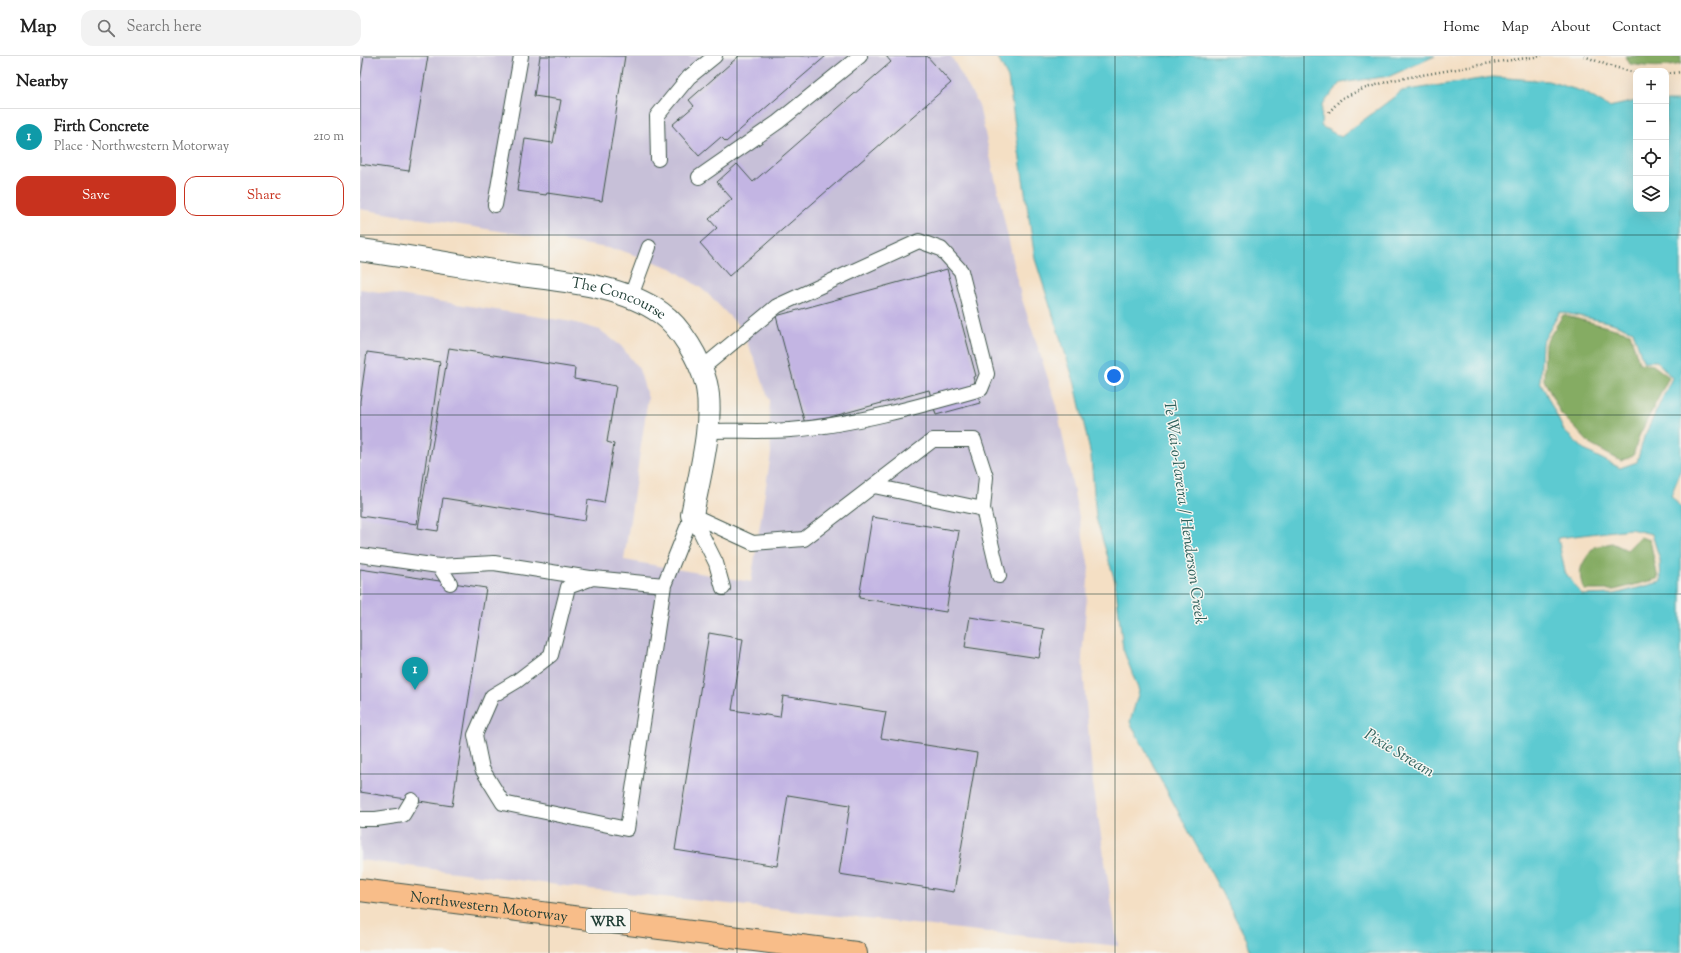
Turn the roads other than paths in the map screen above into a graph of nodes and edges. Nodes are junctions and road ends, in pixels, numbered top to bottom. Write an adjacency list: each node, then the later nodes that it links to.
1 (521, 56): 6 (lane)
2 (715, 56): 4 (lane)
3 (860, 56): 5 (lane)
4 (658, 159)
5 (700, 177)
6 (495, 205)
7 (649, 247): 9 (lane)
8 (360, 250): 9 (street, The Concourse)
9 (631, 296): 10 (street, The Concourse)
10 (701, 369): 11 (street, The Concourse); 11 (lane)
11 (707, 431): 14 (street, The Concourse)
12 (874, 486): 13 (lane); 13 (lane); 14 (lane)
13 (983, 509): 17 (lane)
14 (692, 515): 20 (lane); 21 (lane)
15 (360, 555): 16 (lane)
16 (439, 566): 18 (lane); 19 (lane)
17 (999, 576)
18 (593, 578): 20 (lane); 20 (lane)
19 (450, 583)
20 (664, 585)
21 (722, 588)
22 (412, 800): 23 (lane)
23 (360, 819)
24 (360, 890): 25 (highway, Northwestern Motorway / WRR)
25 (856, 953)

